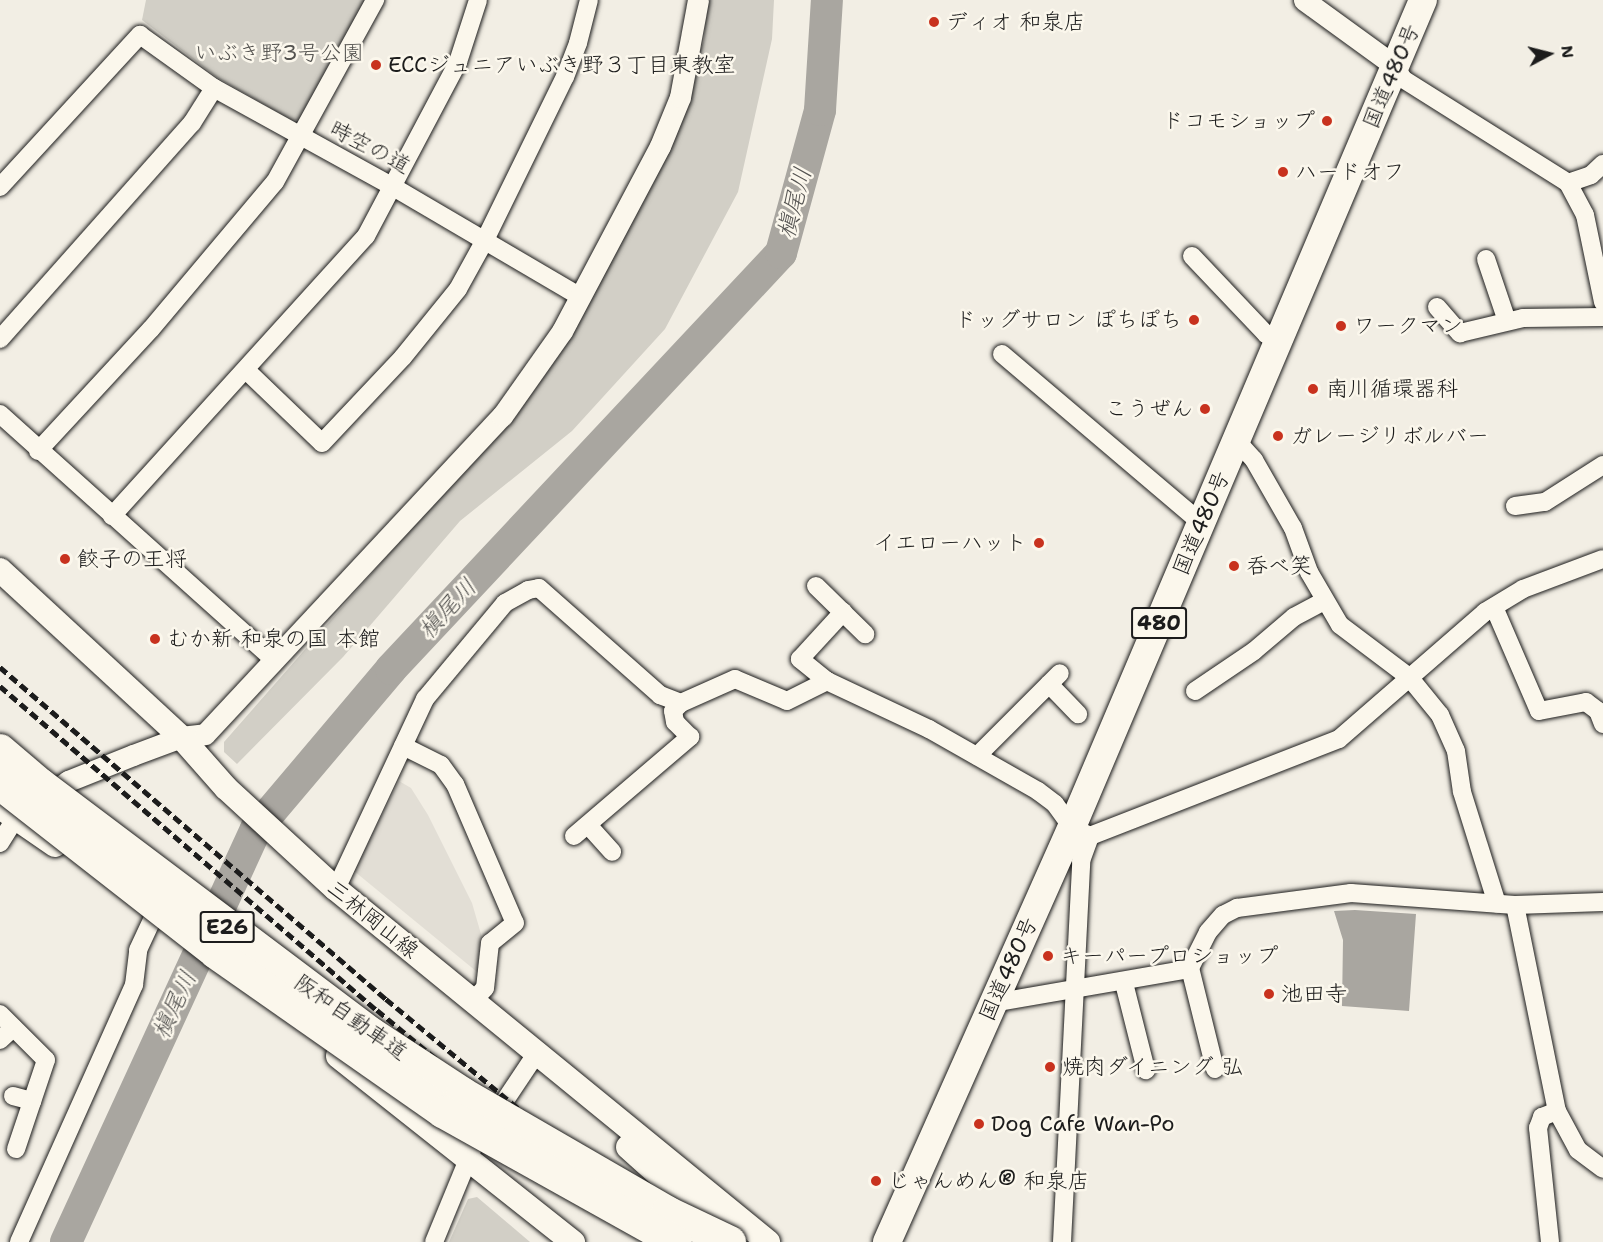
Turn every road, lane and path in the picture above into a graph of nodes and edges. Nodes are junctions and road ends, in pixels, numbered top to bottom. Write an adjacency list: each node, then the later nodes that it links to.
1 (375, 0): 9 (street)
2 (478, 0): 12 (street)
3 (589, 0): 14 (street)
4 (698, 0): 18 (street)
5 (1304, 0): 7 (street)
6 (1423, 0): 7 (highway, 国道480号 / 480)
7 (1395, 66): 11 (street); 24 (highway, 国道480号 / 480)
8 (214, 88): 9 (street, 時空の道); 13 (street, 時空の道); 23 (street)
9 (302, 138): 12 (street, 時空の道); 29 (street)
10 (1603, 164): 11 (street)
11 (1568, 183): 17 (street)
12 (390, 185): 14 (street, 時空の道); 26 (street)
13 (0, 187)
14 (485, 240): 18 (street, 時空の道); 26 (street)
15 (1192, 256): 24 (street)
16 (1486, 259): 22 (street)
17 (1599, 260): 19 (street)
18 (581, 297): 41 (street)
19 (1603, 302)
20 (1437, 307): 22 (street)
21 (1603, 316): 22 (street)
22 (1507, 321)
23 (0, 339)
24 (1279, 339): 28 (highway, 国道480号 / 480)
25 (1002, 354): 33 (street)
26 (246, 370): 32 (street)
27 (0, 414): 29 (street)
28 (1236, 440): 33 (highway, 国道480号 / 480); 37 (street)
29 (38, 451): 32 (street)
30 (1603, 465): 31 (street)
31 (1515, 506)
32 (112, 516): 41 (street)
33 (1201, 523): 55 (highway, 国道480号 / 480)
34 (1603, 559): 38 (street)
35 (0, 570): 49 (main road, 三林岡山線)
36 (816, 586): 39 (street)
37 (1324, 601): 42 (street); 44 (street)
38 (1494, 606): 42 (street); 46 (street)
39 (843, 612): 40 (street); 43 (street)
40 (865, 634)
41 (275, 661): 49 (street)
42 (1409, 677): 55 (street); 60 (street)
43 (827, 681): 45 (street); 52 (street)
44 (1195, 691)
45 (681, 703): 50 (street); 57 (street)
46 (1598, 703): 48 (street)
47 (1078, 714): 52 (street)
48 (1603, 724)
49 (181, 737): 54 (street); 58 (main road, 三林岡山線)
50 (403, 746): 58 (street); 65 (street)
51 (0, 750): 82 (highway, 阪和自動車道 / E26, bridge)
52 (977, 756): 55 (street)
53 (0, 784): 81 (highway, 阪和自動車道 / E26, bridge)
54 (8, 812): 56 (street); 61 (main road)
55 (1081, 831): 64 (street); 66 (highway, 国道480号 / 480)
56 (0, 843)
57 (612, 852)
58 (329, 883): 65 (main road, 三林岡山線)
59 (1603, 902): 60 (street)
60 (1506, 904): 62 (street); 74 (street)
61 (160, 920): 76 (main road); 79 (street)
62 (1190, 968): 63 (street); 70 (street)
63 (1124, 983): 64 (street); 71 (street)
64 (1075, 991): 66 (street); 85 (street)
65 (474, 1000): 69 (main road, 三林岡山線)
66 (993, 1002): 84 (highway, 国道480号 / 480)
67 (0, 1014): 68 (street)
68 (7, 1034): 73 (street)
69 (537, 1051): 76 (street); 82 (main road); 83 (main road, 三林岡山線)
70 (1215, 1069)
71 (1146, 1070)
72 (13, 1096): 73 (street)
73 (32, 1101): 75 (street)
74 (1557, 1111): 77 (street); 86 (street)
75 (16, 1149)
76 (467, 1158): 78 (main road); 80 (street)
77 (1603, 1169)
78 (572, 1241)
79 (19, 1242)
80 (434, 1242)
81 (676, 1242)
82 (732, 1242)
83 (768, 1242)
84 (887, 1242)
85 (1062, 1242)
86 (1550, 1242)

